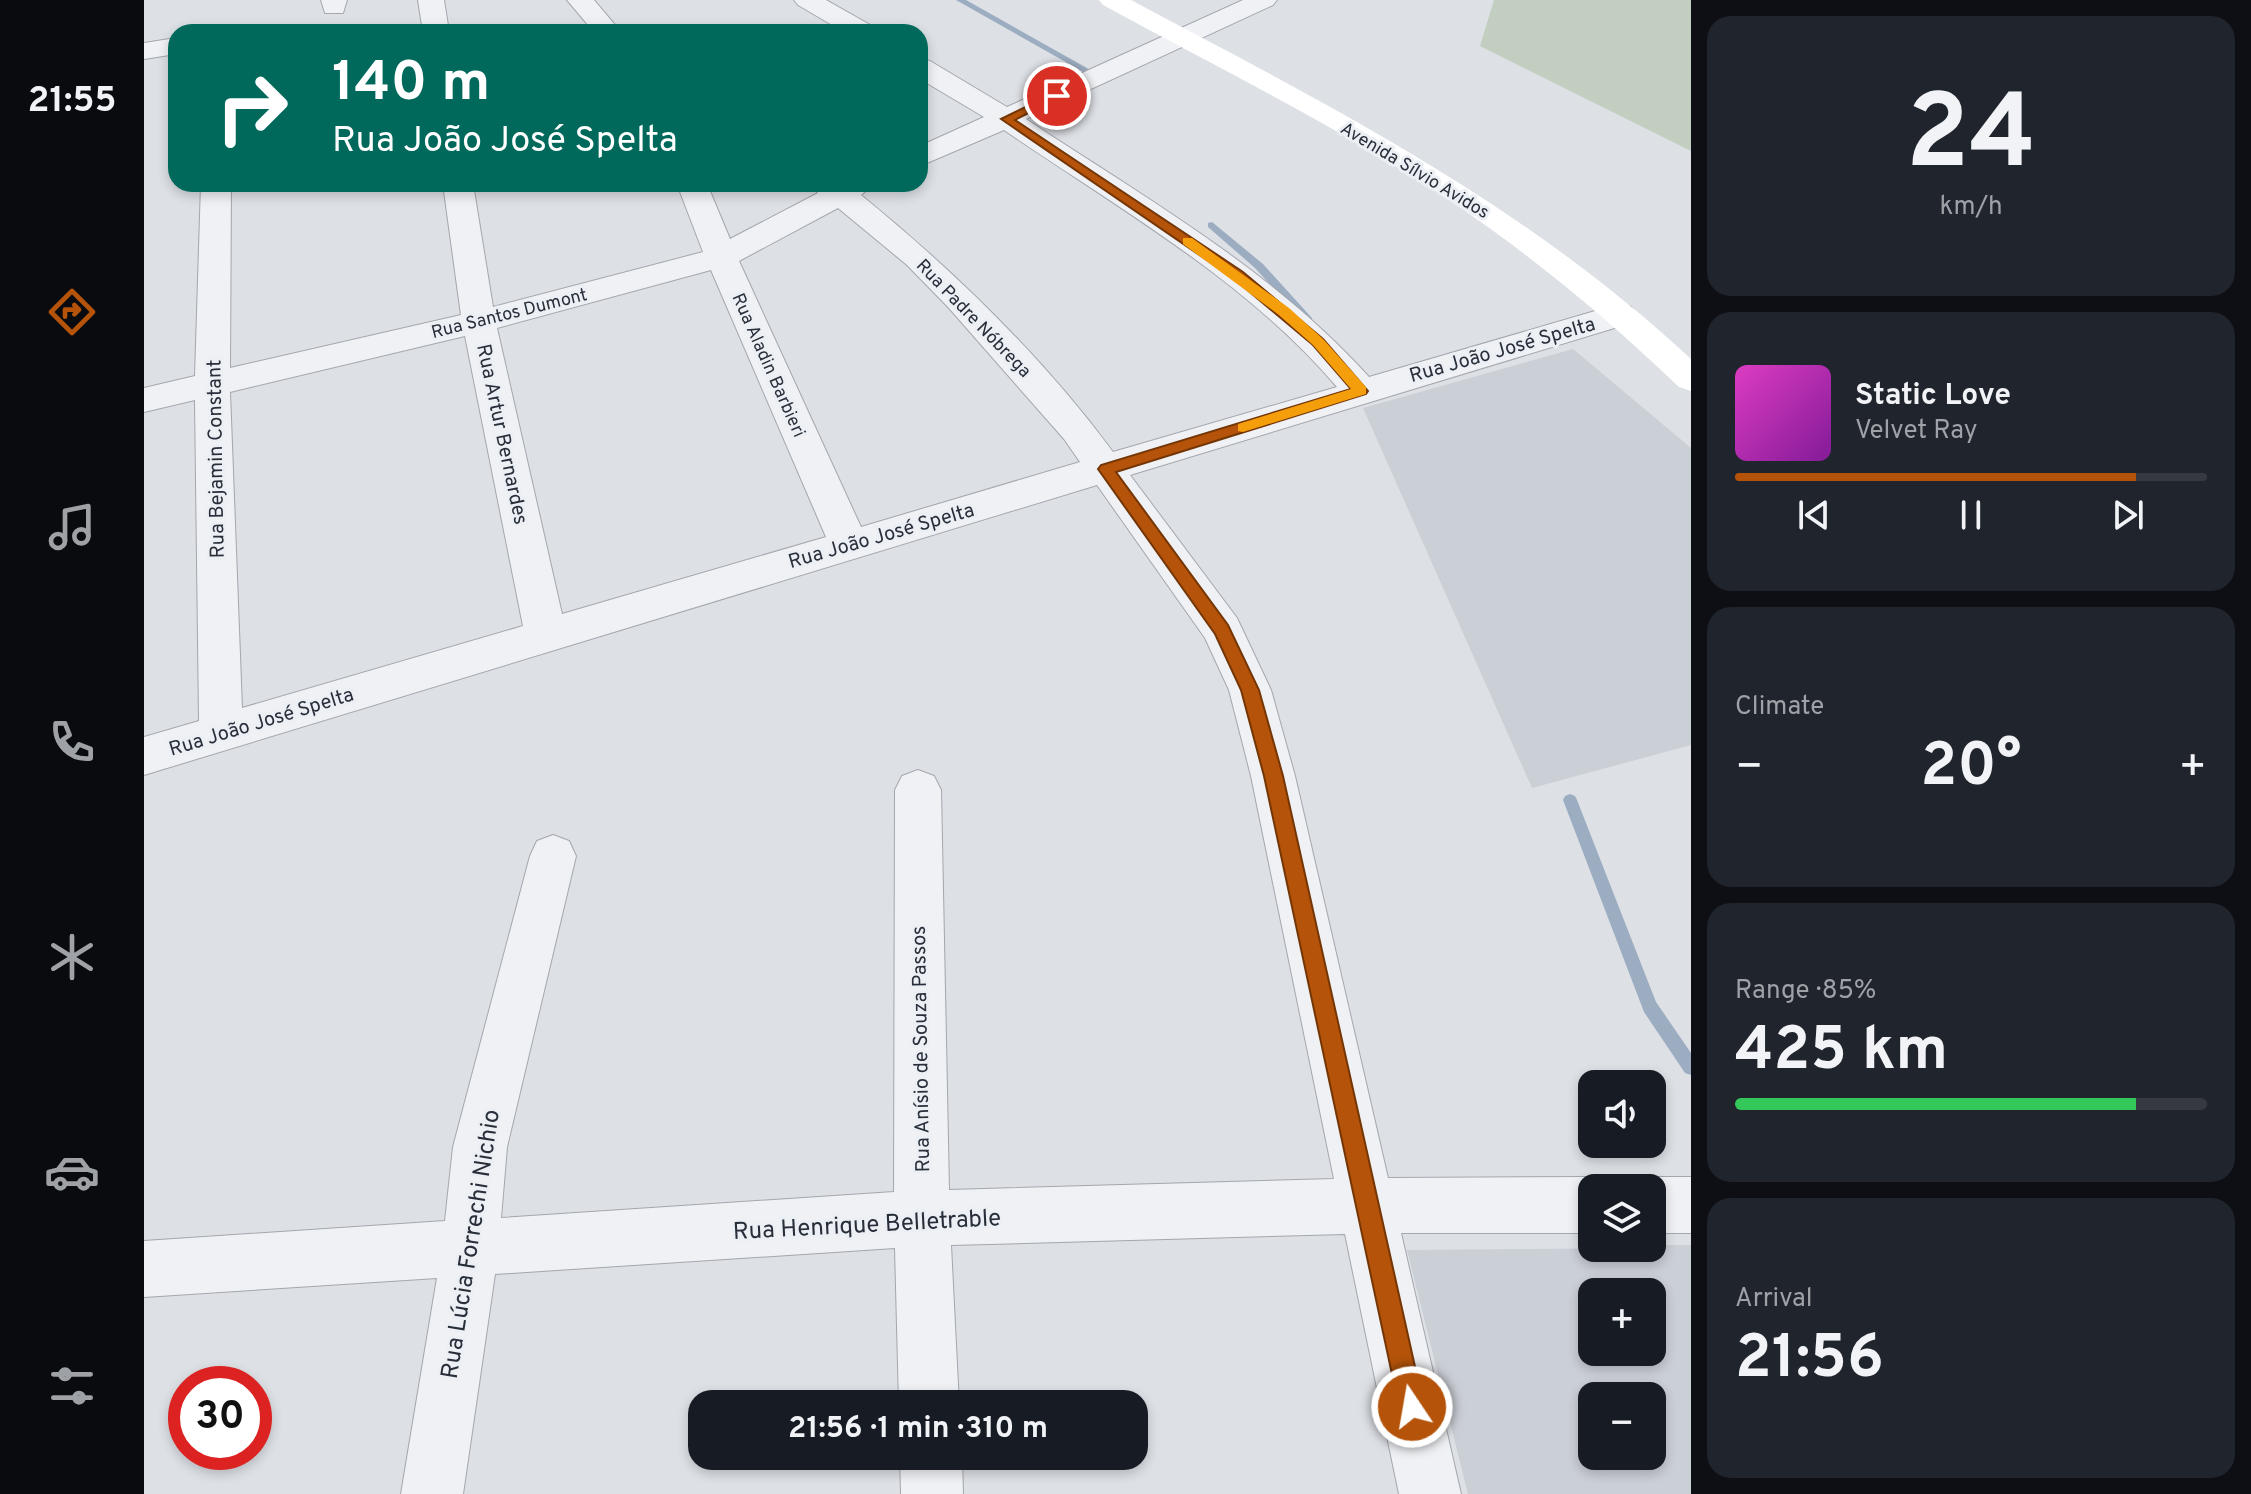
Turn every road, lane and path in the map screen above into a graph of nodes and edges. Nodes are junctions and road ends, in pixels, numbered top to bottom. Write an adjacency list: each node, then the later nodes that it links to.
1 (431, 0): 6 (street)
2 (580, 0): 7 (street)
3 (807, 0): 8 (street)
4 (1112, 0): 9 (main road, Avenida Sílvio Avidos)
5 (1264, 0): 9 (street)
6 (435, 24)
7 (601, 24)
8 (849, 24)
9 (1181, 38): 13 (street); 21 (main road, Avenida Sílvio Avidos)
10 (168, 47): 11 (street)
11 (144, 51)
12 (928, 72): 13 (street)
13 (1007, 119): 14 (street); 25 (street)
14 (928, 154)
15 (216, 192): 24 (street, Rua Bejamin Constant)
16 (459, 192): 22 (street, Rua Artur Bernardes)
17 (695, 192): 20 (street, Rua Aladin Barbieri)
18 (832, 192): 20 (street, Rua Santos Dumont)
19 (846, 192): 27 (street, Rua Padre Nóbrega)
20 (721, 257): 22 (street, Rua Santos Dumont); 28 (street, Rua Aladin Barbieri)
21 (1619, 315): 23 (main road, Avenida Sílvio Avidos); 25 (street, Rua João José Spelta)
22 (479, 322): 24 (street, Rua Santos Dumont); 29 (street, Rua Artur Bernardes)
23 (1691, 379)
24 (212, 385): 26 (street, Rua Santos Dumont); 30 (street, Rua Bejamin Constant)
25 (1361, 391): 27 (street, Rua João José Spelta)
26 (144, 400)
27 (1106, 469): 28 (street, Rua João José Spelta); 37 (street, Rua Padre Nóbrega)
28 (849, 544): 29 (street, Rua João José Spelta)
29 (546, 635): 30 (street, Rua João José Spelta)
30 (221, 733): 31 (street, Rua João José Spelta)
31 (144, 756)
32 (918, 790): 38 (street, Rua Anísio de Souza Passos)
33 (553, 856): 39 (street, Rua Lúcia Forrechi Nichio)
34 (1578, 1205): 37 (street, Rua Henrique Belletrable)
35 (1666, 1205): 36 (street)
36 (1691, 1205)
37 (1369, 1206): 38 (street, Rua Henrique Belletrable); 45 (street, Rua Padre Nóbrega)
38 (922, 1218): 39 (street, Rua Henrique Belletrable); 41 (street, Rua Anísio de Souza Passos)
39 (470, 1249): 40 (street, Rua Henrique Belletrable); 43 (street, Rua Lúcia Forrechi Nichio)
40 (144, 1269)
41 (928, 1390)
42 (931, 1470): 44 (street)
43 (432, 1494)
44 (932, 1494)
45 (1430, 1494)

